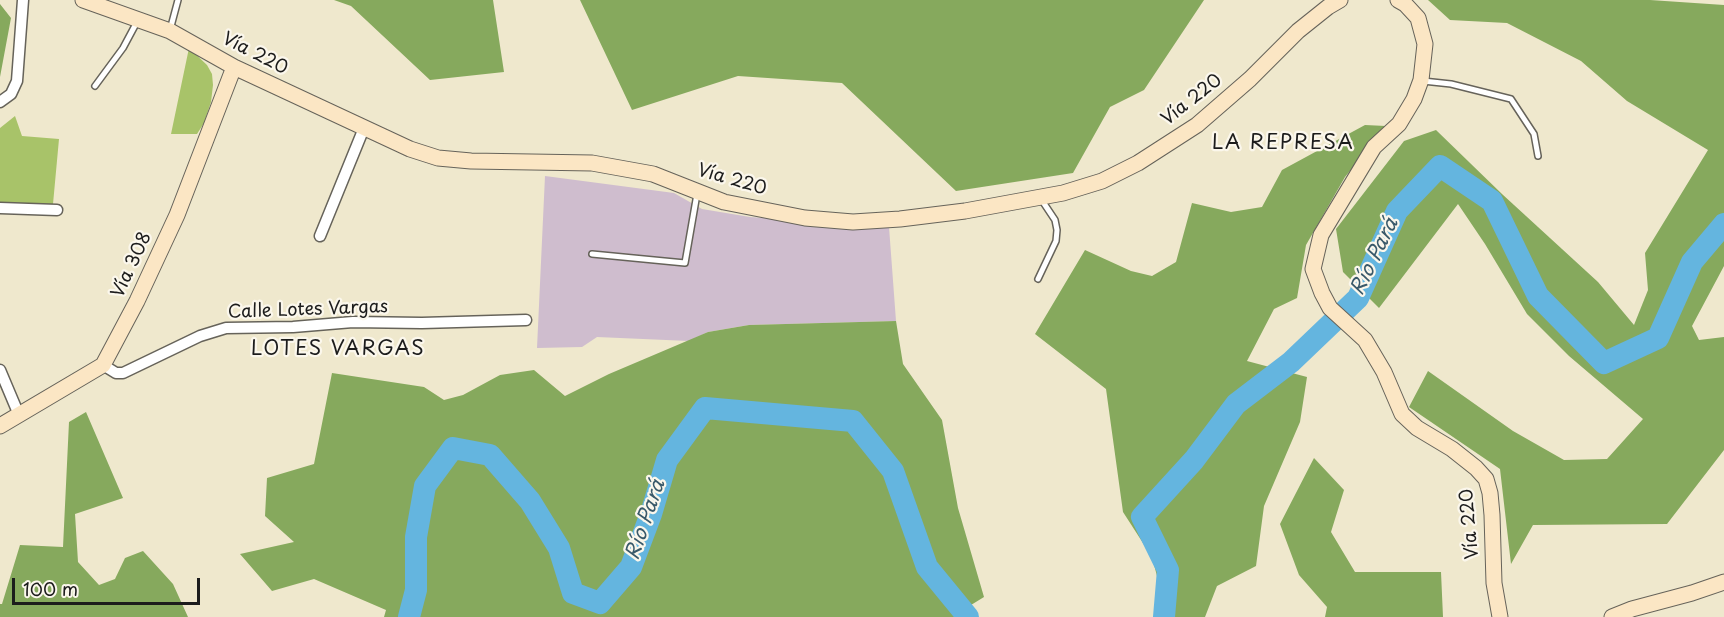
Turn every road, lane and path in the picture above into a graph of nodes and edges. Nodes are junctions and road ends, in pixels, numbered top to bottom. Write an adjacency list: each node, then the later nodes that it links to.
1 (23, 0): 11 (street)
2 (83, 0): 6 (main road, Vía 220)
3 (178, 0): 7 (lane)
4 (1341, 0): 15 (main road, Vía 220)
5 (1398, 0): 9 (main road, Vía 220)
6 (139, 19): 7 (main road, Vía 220); 10 (lane)
7 (170, 31): 8 (main road, Vía 220)
8 (234, 67): 12 (main road, Vía 220); 22 (main road, Vía 308)
9 (1420, 80): 13 (lane); 27 (main road, Vía 220)
10 (95, 86)
11 (0, 102)
12 (364, 128): 14 (main road, Vía 220); 18 (street)
13 (1538, 156)
14 (697, 193): 15 (main road, Vía 220); 19 (lane)
15 (1039, 197): 20 (lane)
16 (0, 208): 17 (street)
17 (57, 210)
18 (320, 236)
19 (592, 254)
20 (1038, 279)
21 (526, 320): 22 (street, Calle Lotes Vargas)
22 (103, 365): 24 (main road)
23 (0, 370): 24 (street)
24 (19, 416): 25 (main road)
25 (0, 426)
26 (1724, 582): 28 (main road)
27 (1500, 617)
28 (1612, 617)

